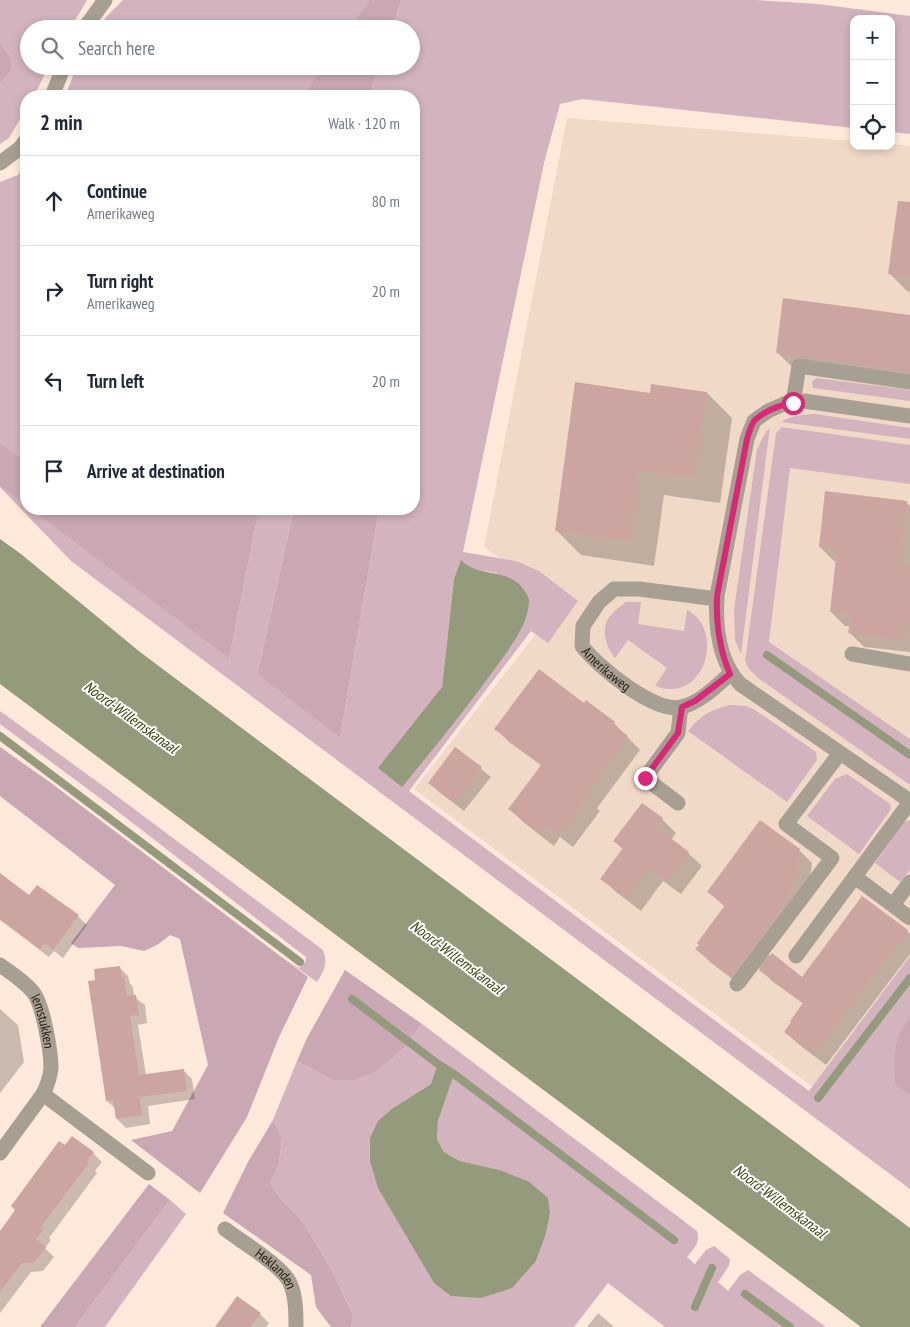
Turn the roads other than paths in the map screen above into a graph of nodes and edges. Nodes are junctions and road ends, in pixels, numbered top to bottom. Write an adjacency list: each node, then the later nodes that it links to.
1 (105, 0): 2 (street)
2 (91, 20)
3 (60, 75): 4 (street)
4 (54, 90)
5 (20, 148): 6 (street)
6 (0, 163)
7 (910, 382): 8 (street)
8 (793, 403): 9 (street); 10 (street)
9 (910, 416)
10 (717, 600): 13 (street); 14 (street, Amerikaweg)
11 (852, 654): 12 (street)
12 (910, 664)
13 (730, 674): 14 (street); 15 (street)
14 (682, 707): 17 (street)
15 (840, 753): 16 (street); 24 (street)
16 (910, 802): 18 (street)
17 (678, 803)
18 (855, 877): 20 (street); 22 (street)
19 (910, 882): 20 (street)
20 (893, 905): 21 (street)
21 (910, 918)
22 (796, 956)
23 (0, 964): 25 (street, Iemstukken)
24 (737, 984)
25 (43, 1094): 26 (street, Iemstukken); 27 (street)
26 (0, 1152)
27 (148, 1173)
28 (225, 1229): 29 (street, Heklanden)
29 (296, 1327)

